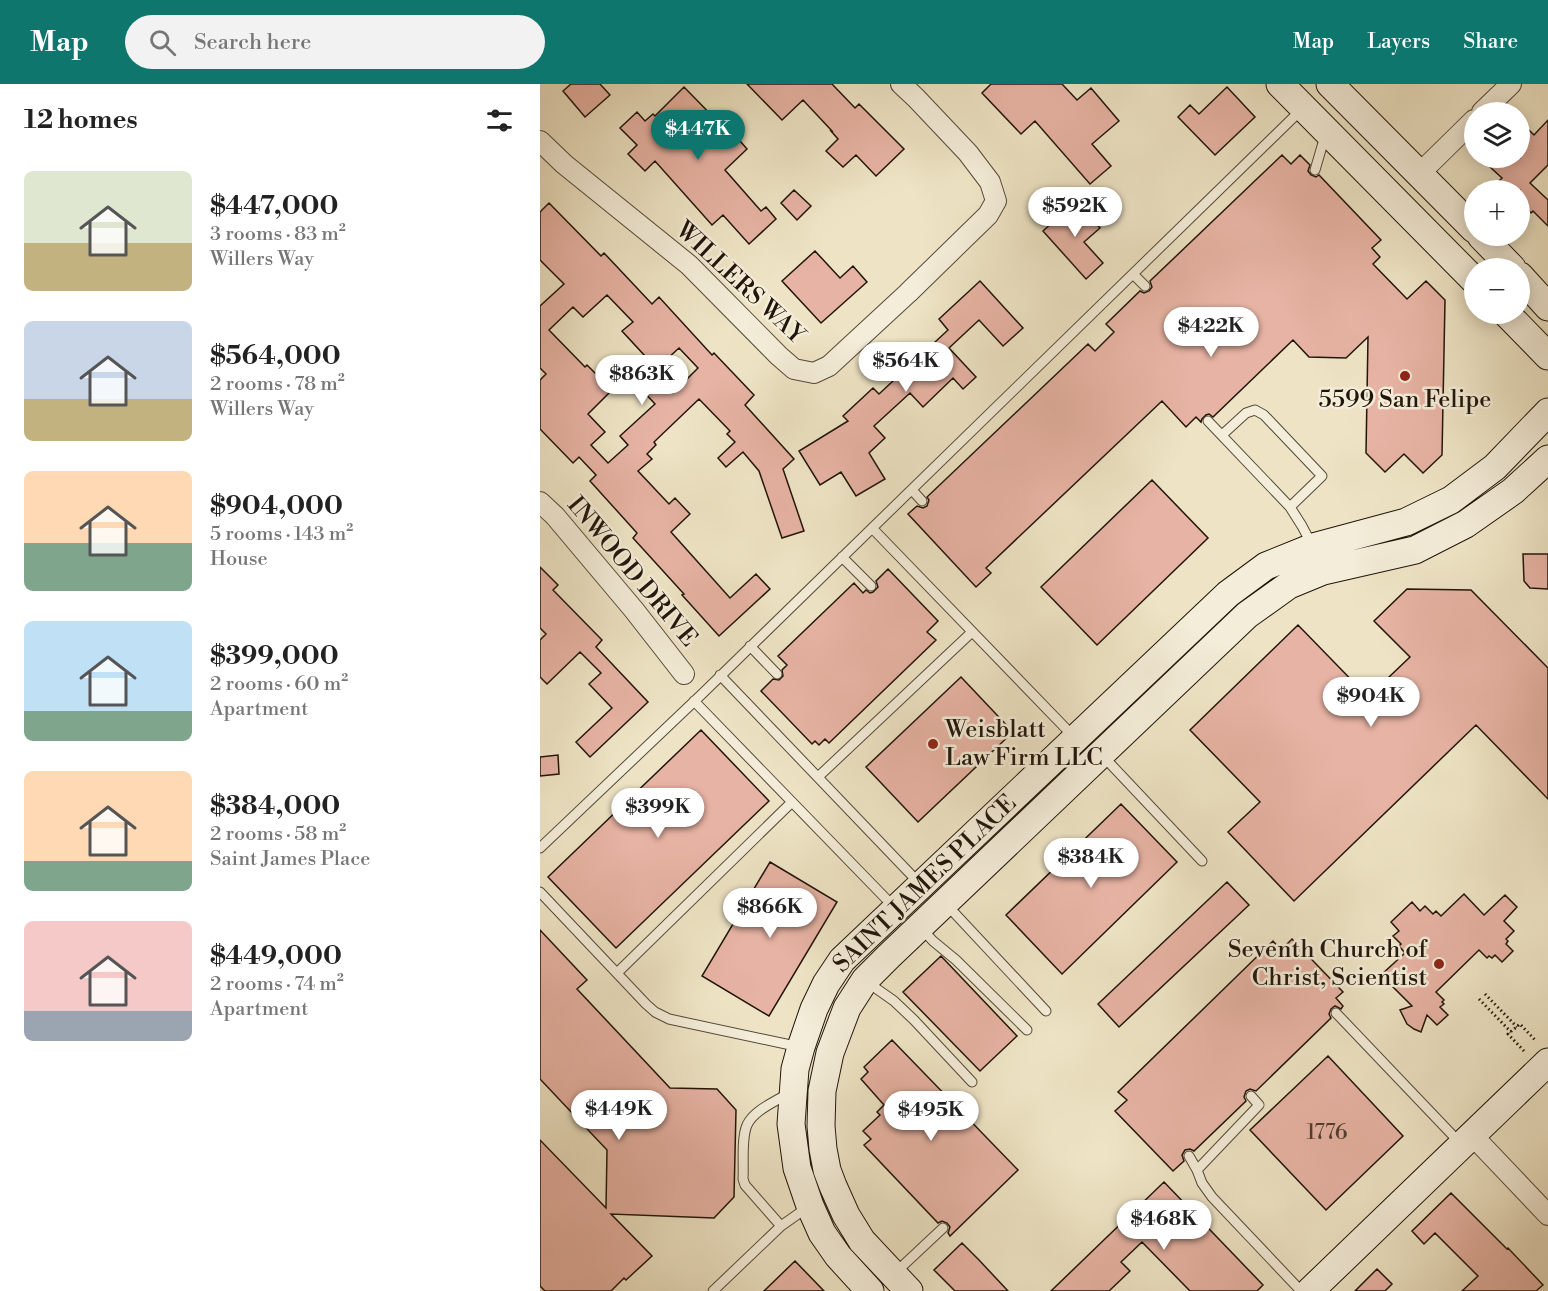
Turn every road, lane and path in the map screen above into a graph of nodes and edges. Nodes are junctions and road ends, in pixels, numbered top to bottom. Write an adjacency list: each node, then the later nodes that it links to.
1 (901, 84): 9 (street, WILLERS WAY)
2 (1280, 84): 6 (street)
3 (1329, 84): 6 (street); 11 (street)
4 (1511, 84): 5 (street)
5 (1492, 102)
6 (1303, 108): 8 (street); 16 (lane)
7 (1464, 130): 11 (street)
8 (1327, 131): 10 (lane); 15 (street)
9 (540, 141)
10 (1315, 170)
11 (1420, 173): 12 (street)
12 (1464, 219)
13 (1491, 246): 14 (street)
14 (1502, 258)
15 (1464, 270)
16 (1133, 274): 17 (lane); 26 (lane)
17 (1145, 286)
18 (1530, 287): 19 (street)
19 (1548, 307)
20 (1517, 324): 21 (street)
21 (1548, 356)
22 (1548, 412): 32 (street, SAINT JAMES PLACE)
23 (1208, 421): 24 (lane)
24 (1222, 435): 29 (lane); 29 (lane)
25 (1548, 459): 32 (street, SAINT JAMES PLACE)
26 (912, 490): 27 (lane); 30 (lane)
27 (922, 501)
28 (540, 502): 36 (street, INWOOD DRIVE)
29 (1290, 507): 32 (lane)
30 (872, 528): 31 (lane); 34 (lane)
31 (842, 557): 33 (lane); 35 (lane)
32 (1318, 559): 40 (street, SAINT JAMES PLACE); 41 (street, SAINT JAMES PLACE)
33 (871, 586)
34 (972, 632): 40 (lane); 42 (lane)
35 (750, 646): 37 (lane); 38 (lane)
36 (684, 674)
37 (777, 674)
38 (720, 675): 39 (lane); 42 (lane)
39 (694, 701): 43 (lane); 44 (lane)
40 (1076, 739): 41 (street); 46 (street, SAINT JAMES PLACE)
41 (1101, 754): 45 (lane); 48 (street, SAINT JAMES PLACE)
42 (818, 777): 46 (lane)
43 (792, 802): 49 (lane); 51 (lane)
44 (540, 848)
45 (1202, 861)
46 (921, 885): 49 (street, SAINT JAMES PLACE)
47 (540, 892): 51 (lane)
48 (944, 902): 50 (street, SAINT JAMES PLACE); 55 (lane)
49 (896, 909): 60 (street, SAINT JAMES PLACE)
50 (920, 926): 52 (street, SAINT JAMES PLACE); 58 (lane)
51 (617, 973): 60 (lane)
52 (865, 980): 62 (street, SAINT JAMES PLACE); 63 (lane)
53 (1485, 994): 57 (path)
54 (1479, 999): 59 (path)
55 (1046, 1011)
56 (1336, 1013): 66 (lane)
57 (1517, 1027): 59 (path); 61 (path)
58 (1027, 1030)
59 (1511, 1032): 61 (path)
60 (801, 1047): 62 (street); 64 (street, SAINT JAMES PLACE)
61 (1536, 1051): 66 (street)
62 (830, 1053): 73 (street, SAINT JAMES PLACE)
63 (972, 1082)
64 (794, 1090): 69 (street, SAINT JAMES PLACE); 71 (lane)
65 (1251, 1096): 68 (lane)
66 (1467, 1140): 70 (street); 77 (street)
67 (1189, 1156): 68 (lane)
68 (1197, 1170): 76 (lane)
69 (810, 1206): 71 (lane); 75 (street, SAINT JAMES PLACE)
70 (1547, 1210)
71 (781, 1226): 74 (lane)
72 (943, 1228): 73 (lane)
73 (904, 1287)
74 (713, 1291)
75 (870, 1291)
76 (1301, 1291)
77 (1310, 1291)

